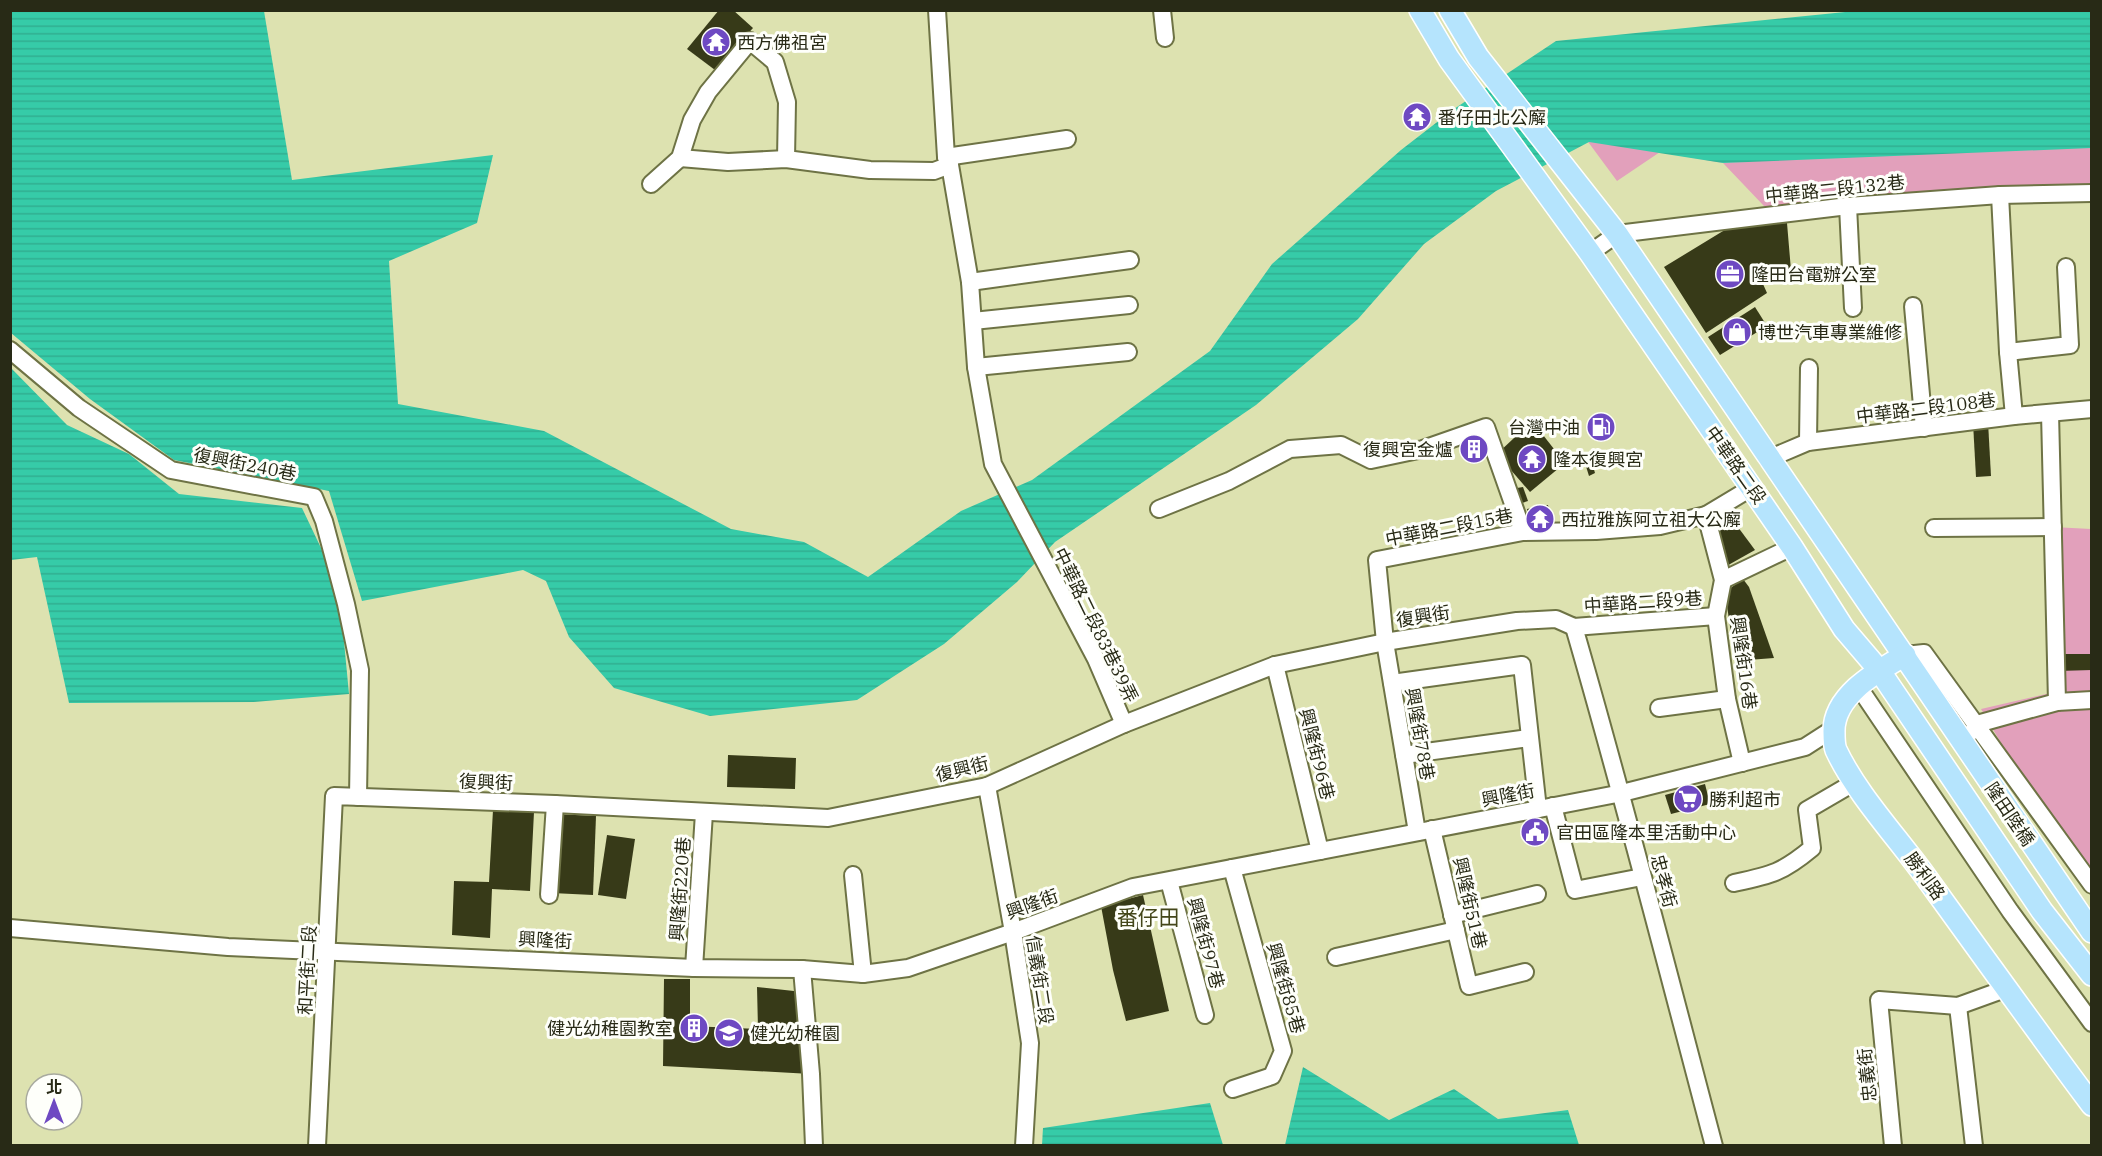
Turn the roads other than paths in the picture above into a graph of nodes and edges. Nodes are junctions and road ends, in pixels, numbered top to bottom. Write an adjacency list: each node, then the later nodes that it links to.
1 (937, 10): 9 (street)
2 (1162, 10): 5 (street)
3 (1420, 10): 15 (main road, 中華路二段)
4 (1449, 10): 14 (main road, 中華路二段)
5 (1165, 38)
6 (1067, 139): 9 (street)
7 (680, 158): 8 (street); 8 (street); 10 (street)
8 (786, 159): 9 (street)
9 (948, 161): 18 (street)
10 (651, 184)
11 (2091, 193): 12 (street, 中華路二段132巷)
12 (2000, 195): 13 (street, 中華路二段132巷); 25 (street)
13 (1848, 206): 14 (street, 中華路二段132巷); 21 (street)
14 (1617, 234): 15 (street, 中華路二段132巷); 33 (main road, 中華路二段)
15 (1590, 253): 34 (main road, 中華路二段)
16 (1130, 260): 18 (street)
17 (2066, 267): 25 (street)
18 (970, 282): 22 (street)
19 (1129, 305): 22 (street)
20 (1912, 306): 31 (street)
21 (1853, 308)
22 (973, 321): 26 (street)
23 (10, 350): 68 (street, 復興街240巷)
24 (1128, 352): 26 (street)
25 (2008, 352): 30 (street)
26 (976, 367): 56 (street, 中華路二段83巷39弄)
27 (1809, 369): 32 (street)
28 (2091, 409): 29 (street, 中華路二段108巷)
29 (2050, 413): 30 (street, 中華路二段108巷); 37 (street)
30 (2014, 416): 31 (street, 中華路二段108巷)
31 (1924, 428): 32 (street, 中華路二段108巷)
32 (1808, 442): 33 (street, 中華路二段108巷)
33 (1768, 459): 46 (main road, 中華路二段)
34 (1751, 489): 36 (street); 40 (main road, 中華路二段)
35 (1159, 508): 39 (street)
36 (1706, 515): 39 (street, 中華路二段15巷); 42 (street, 興隆街16巷)
37 (2053, 527): 38 (street); 54 (street)
38 (1935, 528)
39 (1523, 532): 41 (street, 中華路二段15巷)
40 (1792, 547): 42 (street); 48 (main road, 中華路二段)
41 (1377, 560): 45 (street, 興隆街78巷)
42 (1723, 580): 43 (street, 興隆街16巷)
43 (1716, 616): 44 (street, 中華路二段9巷); 52 (street, 興隆街16巷)
44 (1574, 627): 45 (street, 復興街); 66 (street, 忠孝街)
45 (1385, 642): 47 (street, 復興街); 49 (street, 興隆街78巷)
46 (1905, 655): 48 (main road); 51 (main road, 中華路二段); 57 (street)
47 (1275, 665): 56 (street, 復興街); 73 (street, 興隆街96巷)
48 (1879, 670): 50 (main road); 61 (main road, 中華路二段)
49 (1392, 683): 59 (street); 62 (street, 興隆街78巷)
50 (1858, 686): 58 (main road); 96 (street)
51 (1930, 695): 60 (main road, 隆田陸橋)
52 (1727, 699): 55 (street); 63 (street, 興隆街16巷)
53 (2091, 700): 54 (street)
54 (2057, 702): 57 (street)
55 (1659, 708)
56 (1124, 724): 65 (street, 復興街)
57 (1977, 724): 60 (street); 79 (street)
58 (1833, 729): 63 (street, 興隆街); 64 (main road, 勝利路)
59 (1529, 738): 62 (street); 70 (street)
60 (1964, 744): 85 (main road, 隆田陸橋)
61 (1935, 753): 92 (main road, 隆田陸橋)
62 (1404, 755): 72 (street, 興隆街78巷)
63 (1742, 763): 66 (street, 興隆街)
64 (1855, 782): 78 (street); 93 (main road, 勝利路)
65 (987, 786): 71 (street, 復興街); 84 (street, 信義街二段)
66 (1622, 793): 70 (street, 興隆街); 76 (street, 忠孝街)
67 (334, 796): 68 (street, 復興街); 86 (street, 和平街二段)
68 (358, 797): 69 (street, 復興街)
69 (555, 804): 71 (street, 復興街); 81 (street)
70 (1546, 807): 72 (street, 興隆街); 76 (street)
71 (704, 813): 88 (street, 興隆街220巷)
72 (1424, 831): 73 (street, 興隆街); 82 (street, 興隆街51巷)
73 (1320, 851): 74 (street, 興隆街)
74 (1232, 868): 77 (street, 興隆街); 97 (street, 興隆街85巷)
75 (853, 875): 91 (street)
76 (1642, 877): 102 (street, 忠孝街)
77 (1169, 880): 84 (street, 興隆街); 95 (street, 興隆街97巷)
78 (1734, 883)
79 (2091, 885)
80 (1537, 894): 82 (street)
81 (549, 896)
82 (1454, 923): 87 (street); 90 (street, 興隆街51巷)
83 (10, 928): 86 (street, 興隆街)
84 (1013, 932): 91 (street, 興隆街); 101 (street, 信義街二段)
85 (2091, 932)
86 (328, 950): 88 (street, 興隆街); 99 (street, 和平街二段)
87 (1336, 957)
88 (694, 968): 89 (street, 興隆街)
89 (802, 969): 91 (street, 興隆街); 100 (street)
90 (1526, 972)
91 (863, 975)
92 (2091, 975)
93 (2006, 989): 94 (street); 98 (main road, 勝利路)
94 (1958, 1006): 103 (street, 忠義街); 104 (street)
95 (1205, 1016)
96 (2091, 1023)
97 (1233, 1089)
98 (2091, 1105)
99 (317, 1146)
100 (814, 1146)
101 (1024, 1146)
102 (1714, 1146)
103 (1893, 1146)
104 (1974, 1146)

